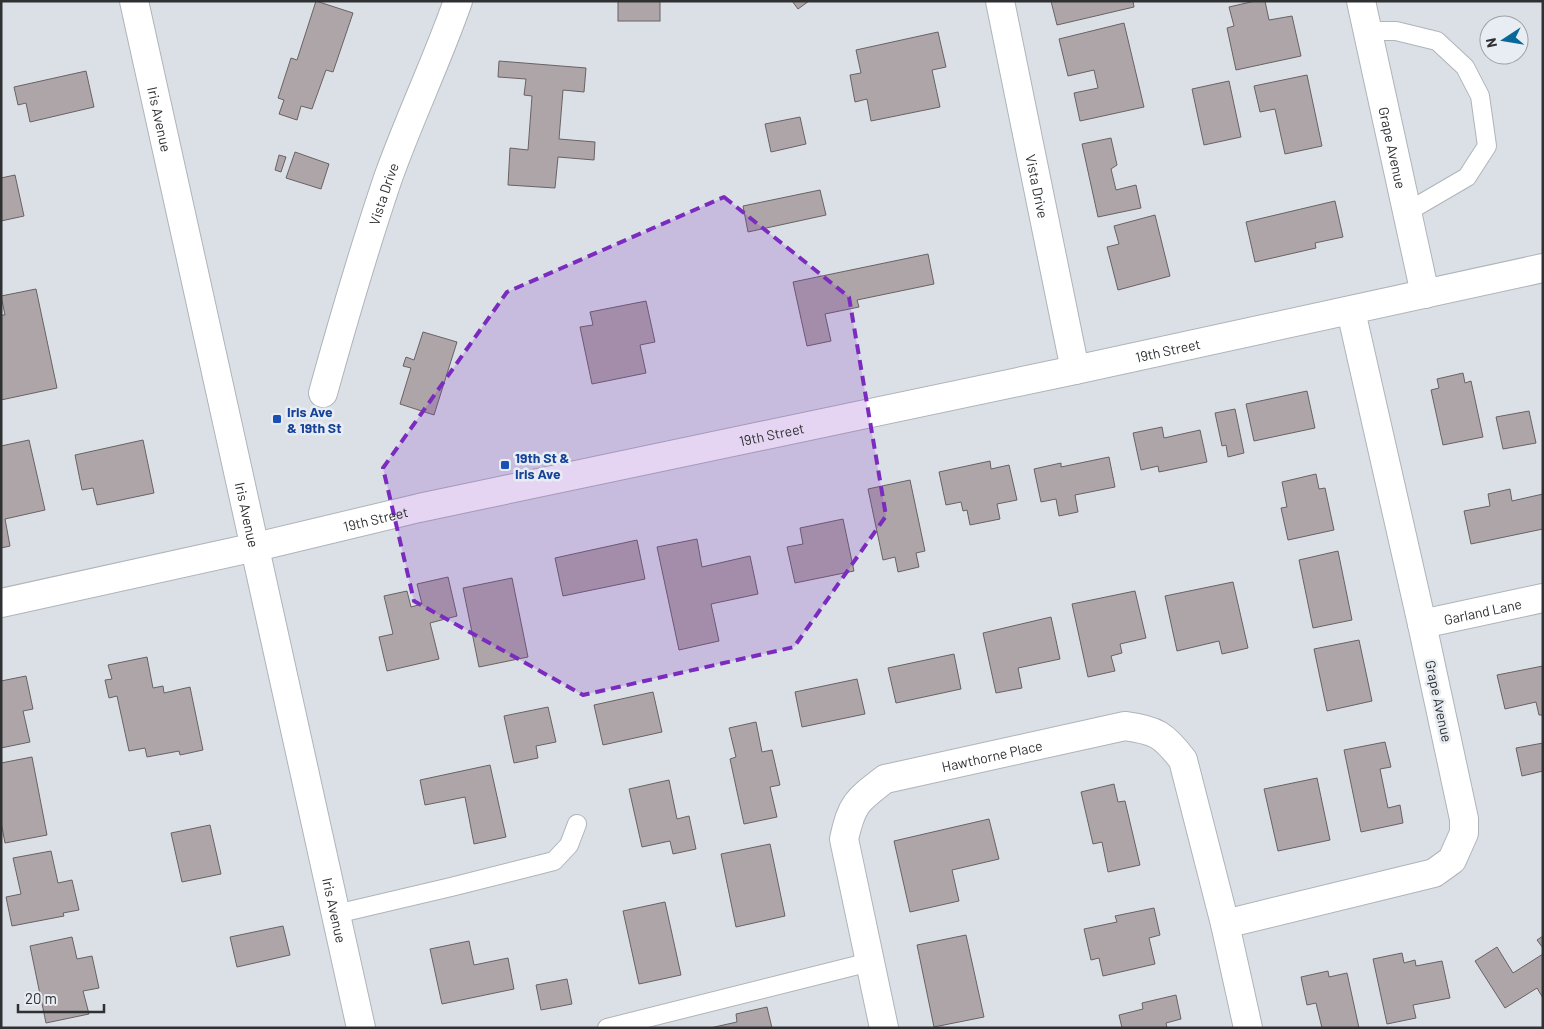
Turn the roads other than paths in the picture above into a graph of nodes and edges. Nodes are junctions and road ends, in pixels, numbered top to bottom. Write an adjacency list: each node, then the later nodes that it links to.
1 (134, 1): 12 (street, Iris Avenue)
2 (458, 1): 11 (street, Vista Drive)
3 (1000, 1): 10 (street, Vista Drive)
4 (1361, 1): 5 (street, Grape Avenue)
5 (1368, 31): 6 (street, Grape Avenue); 6 (lane)
6 (1407, 212): 8 (street, Grape Avenue)
7 (1543, 268): 8 (street, 19th Street)
8 (1425, 294): 9 (street, 19th Street)
9 (1351, 310): 10 (street, 19th Street); 15 (street, Grape Avenue)
10 (1075, 370): 12 (street, 19th Street)
11 (323, 393)
12 (256, 547): 14 (street, 19th Street); 17 (street, Iris Avenue)
13 (1543, 598): 15 (street, Garland Lane)
14 (1, 603)
15 (1422, 624): 18 (street, Grape Avenue)
16 (577, 824): 17 (lane)
17 (336, 914): 20 (street, Iris Avenue)
18 (1225, 924): 19 (street, Hawthorne Place); 23 (street, Hawthorne Place)
19 (870, 962): 21 (lane); 22 (street, Hawthorne Place)
20 (361, 1028)
21 (607, 1028)
22 (884, 1028)
23 (1248, 1028)

